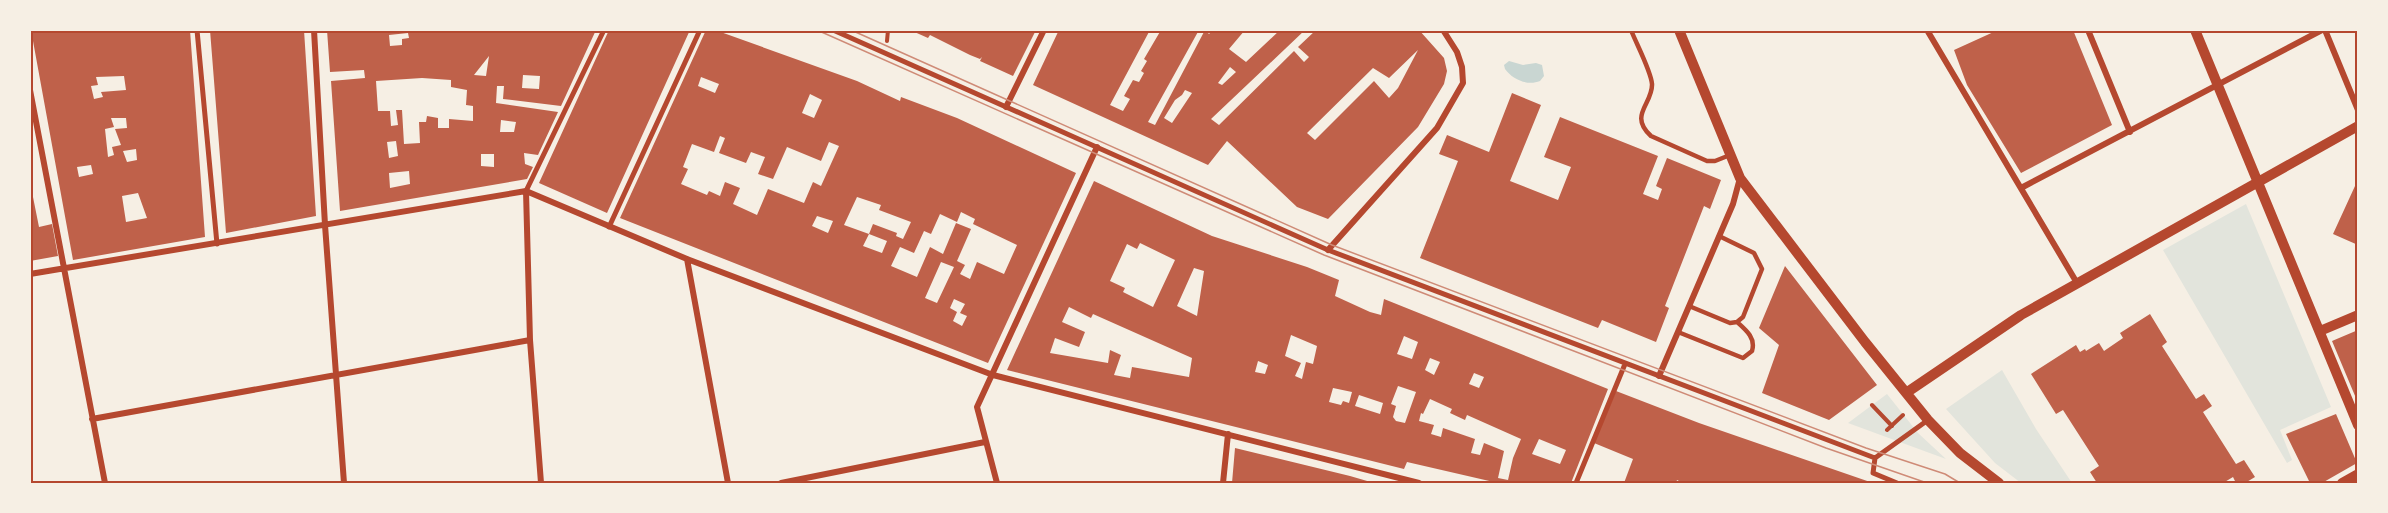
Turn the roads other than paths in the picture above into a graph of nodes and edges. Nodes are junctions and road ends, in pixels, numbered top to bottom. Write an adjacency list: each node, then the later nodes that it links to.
1 (197, 30): 29 (street)
2 (314, 30): 26 (street)
3 (604, 30): 25 (street)
4 (700, 30): 27 (street)
5 (833, 30): 16 (street)
6 (1044, 30): 16 (street)
7 (1443, 30): 30 (street)
8 (1631, 30): 21 (lane)
9 (1679, 30): 21 (street)
10 (1927, 30): 24 (street)
11 (2088, 30): 19 (street)
12 (2195, 30): 14 (street)
13 (2324, 30): 14 (street); 17 (street)
14 (2218, 84): 19 (street); 23 (street)
15 (30, 90): 32 (street)
16 (1006, 107): 20 (street)
17 (2358, 110)
18 (2358, 126): 23 (street)
19 (2130, 132): 24 (street)
20 (1097, 147): 30 (street); 43 (street)
21 (1730, 155): 22 (street)
22 (1740, 178): 28 (street); 45 (street)
23 (2258, 182): 34 (street); 38 (street)
24 (2021, 188): 34 (street)
25 (526, 191): 26 (street); 27 (street); 40 (street)
26 (325, 225): 29 (street); 42 (street)
27 (609, 227): 31 (street)
28 (1719, 236): 35 (street); 37 (lane)
29 (217, 244): 32 (street)
30 (1328, 250): 41 (street)
31 (687, 259): 43 (street); 56 (street)
32 (63, 268): 33 (street); 46 (street)
33 (30, 274)
34 (2077, 283): 45 (street)
35 (1689, 306): 37 (lane); 39 (street)
36 (2358, 315): 38 (street)
37 (1737, 322): 39 (lane)
38 (2320, 331): 48 (street)
39 (1677, 332): 44 (street)
40 (530, 340): 42 (street); 55 (street)
41 (1625, 364): 44 (street); 61 (street)
42 (336, 375): 46 (street); 54 (street)
43 (993, 375): 49 (street); 50 (street)
44 (1659, 376): 51 (street)
45 (1906, 393): 47 (street)
46 (92, 419): 53 (street)
47 (1928, 420): 51 (street); 63 (street)
48 (2358, 425)
49 (1228, 434): 59 (street); 60 (street)
50 (985, 442): 57 (street); 58 (street)
51 (1875, 458): 62 (street)
52 (2358, 474): 64 (street)
53 (105, 483)
54 (344, 483)
55 (541, 483)
56 (728, 483)
57 (781, 483)
58 (997, 483)
59 (1223, 483)
60 (1419, 483)
61 (1576, 483)
62 (1897, 483)
63 (1999, 483)
64 (2342, 483)

